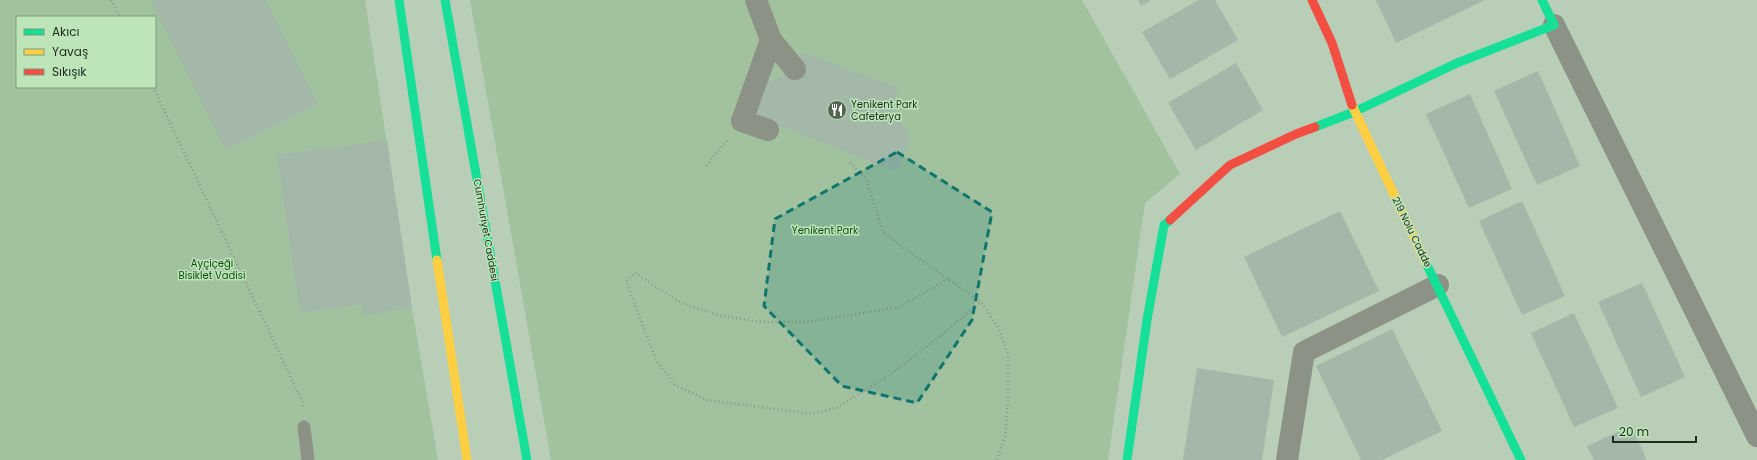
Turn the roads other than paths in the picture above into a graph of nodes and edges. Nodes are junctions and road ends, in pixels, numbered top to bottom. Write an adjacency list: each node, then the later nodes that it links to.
1 (399, 0): 15 (street)
2 (445, 0): 16 (street, Cumhuriyet Caddesi)
3 (756, 0): 7 (street)
4 (1312, 0): 9 (street, 219 Nolu Cadde)
5 (1542, 0): 6 (street)
6 (1554, 25): 9 (street); 13 (street)
7 (771, 40): 8 (street); 10 (street)
8 (796, 69)
9 (1354, 112): 11 (street, 219 Nolu Cadde); 17 (street)
10 (768, 130)
11 (1438, 285): 18 (street); 19 (street, 219 Nolu Cadde)
12 (304, 427): 14 (lane)
13 (1757, 436)
14 (308, 460)
15 (467, 460)
16 (527, 460)
17 (1127, 460)
18 (1287, 460)
19 (1521, 460)

